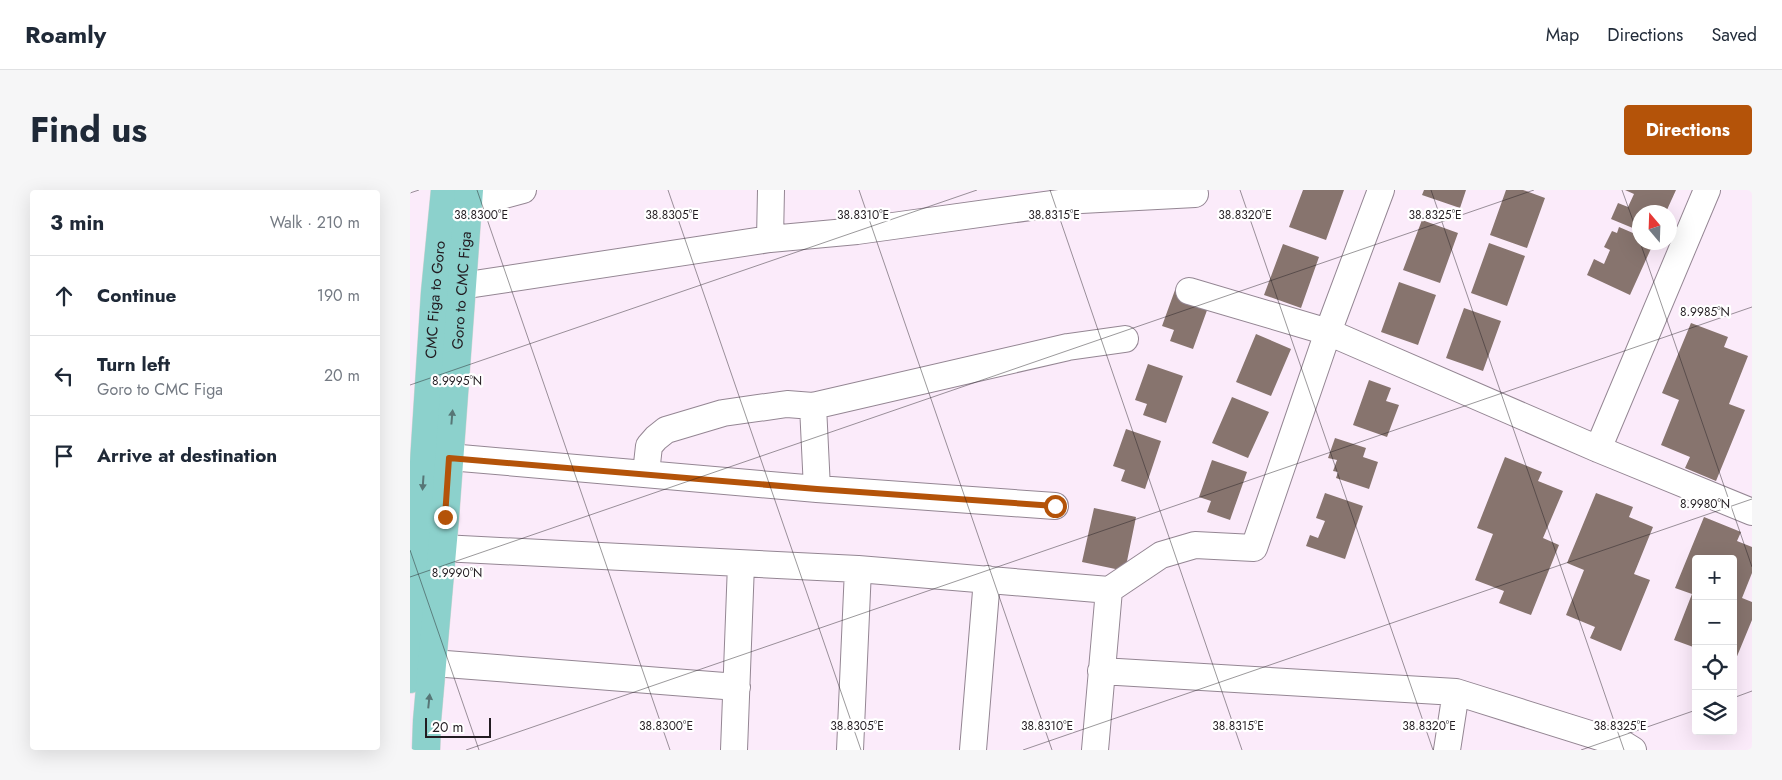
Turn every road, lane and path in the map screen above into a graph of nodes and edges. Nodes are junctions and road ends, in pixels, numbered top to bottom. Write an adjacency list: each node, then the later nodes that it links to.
1 (445, 190): 15 (main road, CMC Figa to Goro)
2 (523, 190): 8 (street)
3 (771, 190): 9 (street)
4 (1381, 190): 12 (street)
5 (1706, 190): 16 (street)
6 (1195, 194): 7 (street)
7 (1081, 195): 9 (street)
8 (468, 198): 10 (main road, Goro to CMC Figa)
9 (770, 239): 10 (street)
10 (462, 286): 17 (main road, Goro to CMC Figa, one-way to 10)
11 (1189, 291): 12 (street)
12 (1328, 332): 16 (street); 26 (street)
13 (1125, 339): 14 (street)
14 (812, 406): 18 (street); 19 (street)
15 (419, 407): 29 (main road, CMC Figa to Goro, one-way to 29)
16 (1598, 449): 21 (street)
17 (449, 458): 18 (street); 22 (main road, Goro to CMC Figa)
18 (646, 473): 19 (street)
19 (817, 489): 20 (street)
20 (1055, 506)
21 (1752, 512)
22 (442, 548): 23 (street); 27 (main road, Goro to CMC Figa)
23 (742, 564): 24 (street); 30 (street)
24 (858, 569): 25 (street); 34 (street)
25 (987, 579): 26 (street); 35 (street)
26 (1109, 590): 28 (street)
27 (433, 663): 30 (street); 32 (main road, Goro to CMC Figa, one-way to 27)
28 (1101, 671): 31 (street); 36 (street)
29 (410, 679)
30 (737, 687): 33 (street)
31 (1456, 692): 37 (street); 38 (street)
32 (426, 750)
33 (734, 750)
34 (850, 750)
35 (973, 750)
36 (1095, 750)
37 (1447, 750)
38 (1633, 750)

